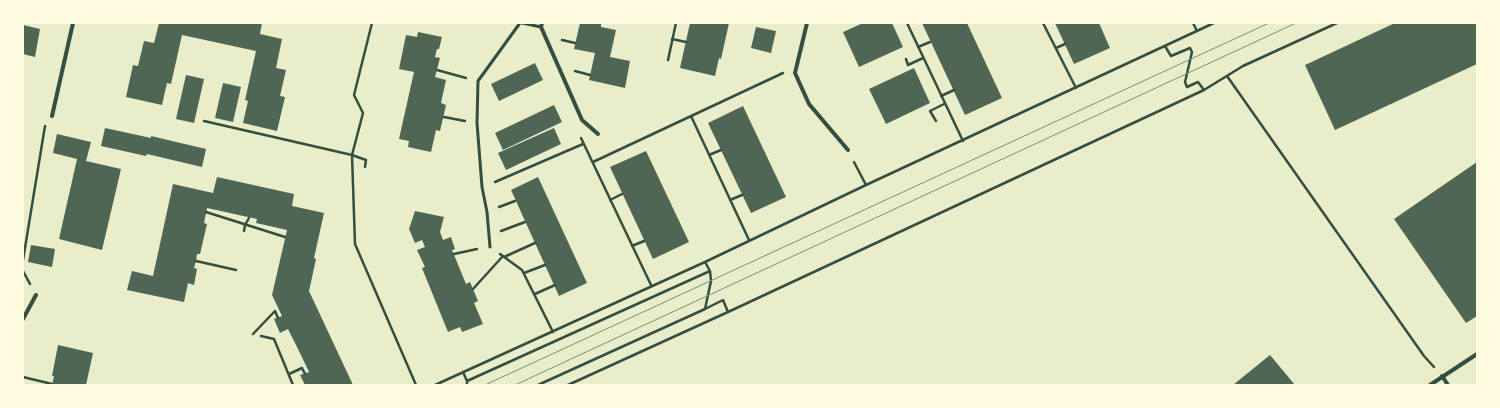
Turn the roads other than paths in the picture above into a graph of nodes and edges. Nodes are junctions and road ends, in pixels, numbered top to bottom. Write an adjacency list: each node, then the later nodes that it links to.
1 (73, 23): 5 (street)
2 (521, 23): 4 (lane); 8 (lane)
3 (807, 23): 7 (street)
4 (541, 25): 6 (street)
5 (52, 116)
6 (598, 134)
7 (848, 150)
8 (490, 247)
9 (36, 295): 10 (street)
10 (23, 318)
11 (1477, 354): 12 (street)
12 (1442, 376): 13 (street); 14 (street)
13 (1430, 385)
14 (1448, 385)

